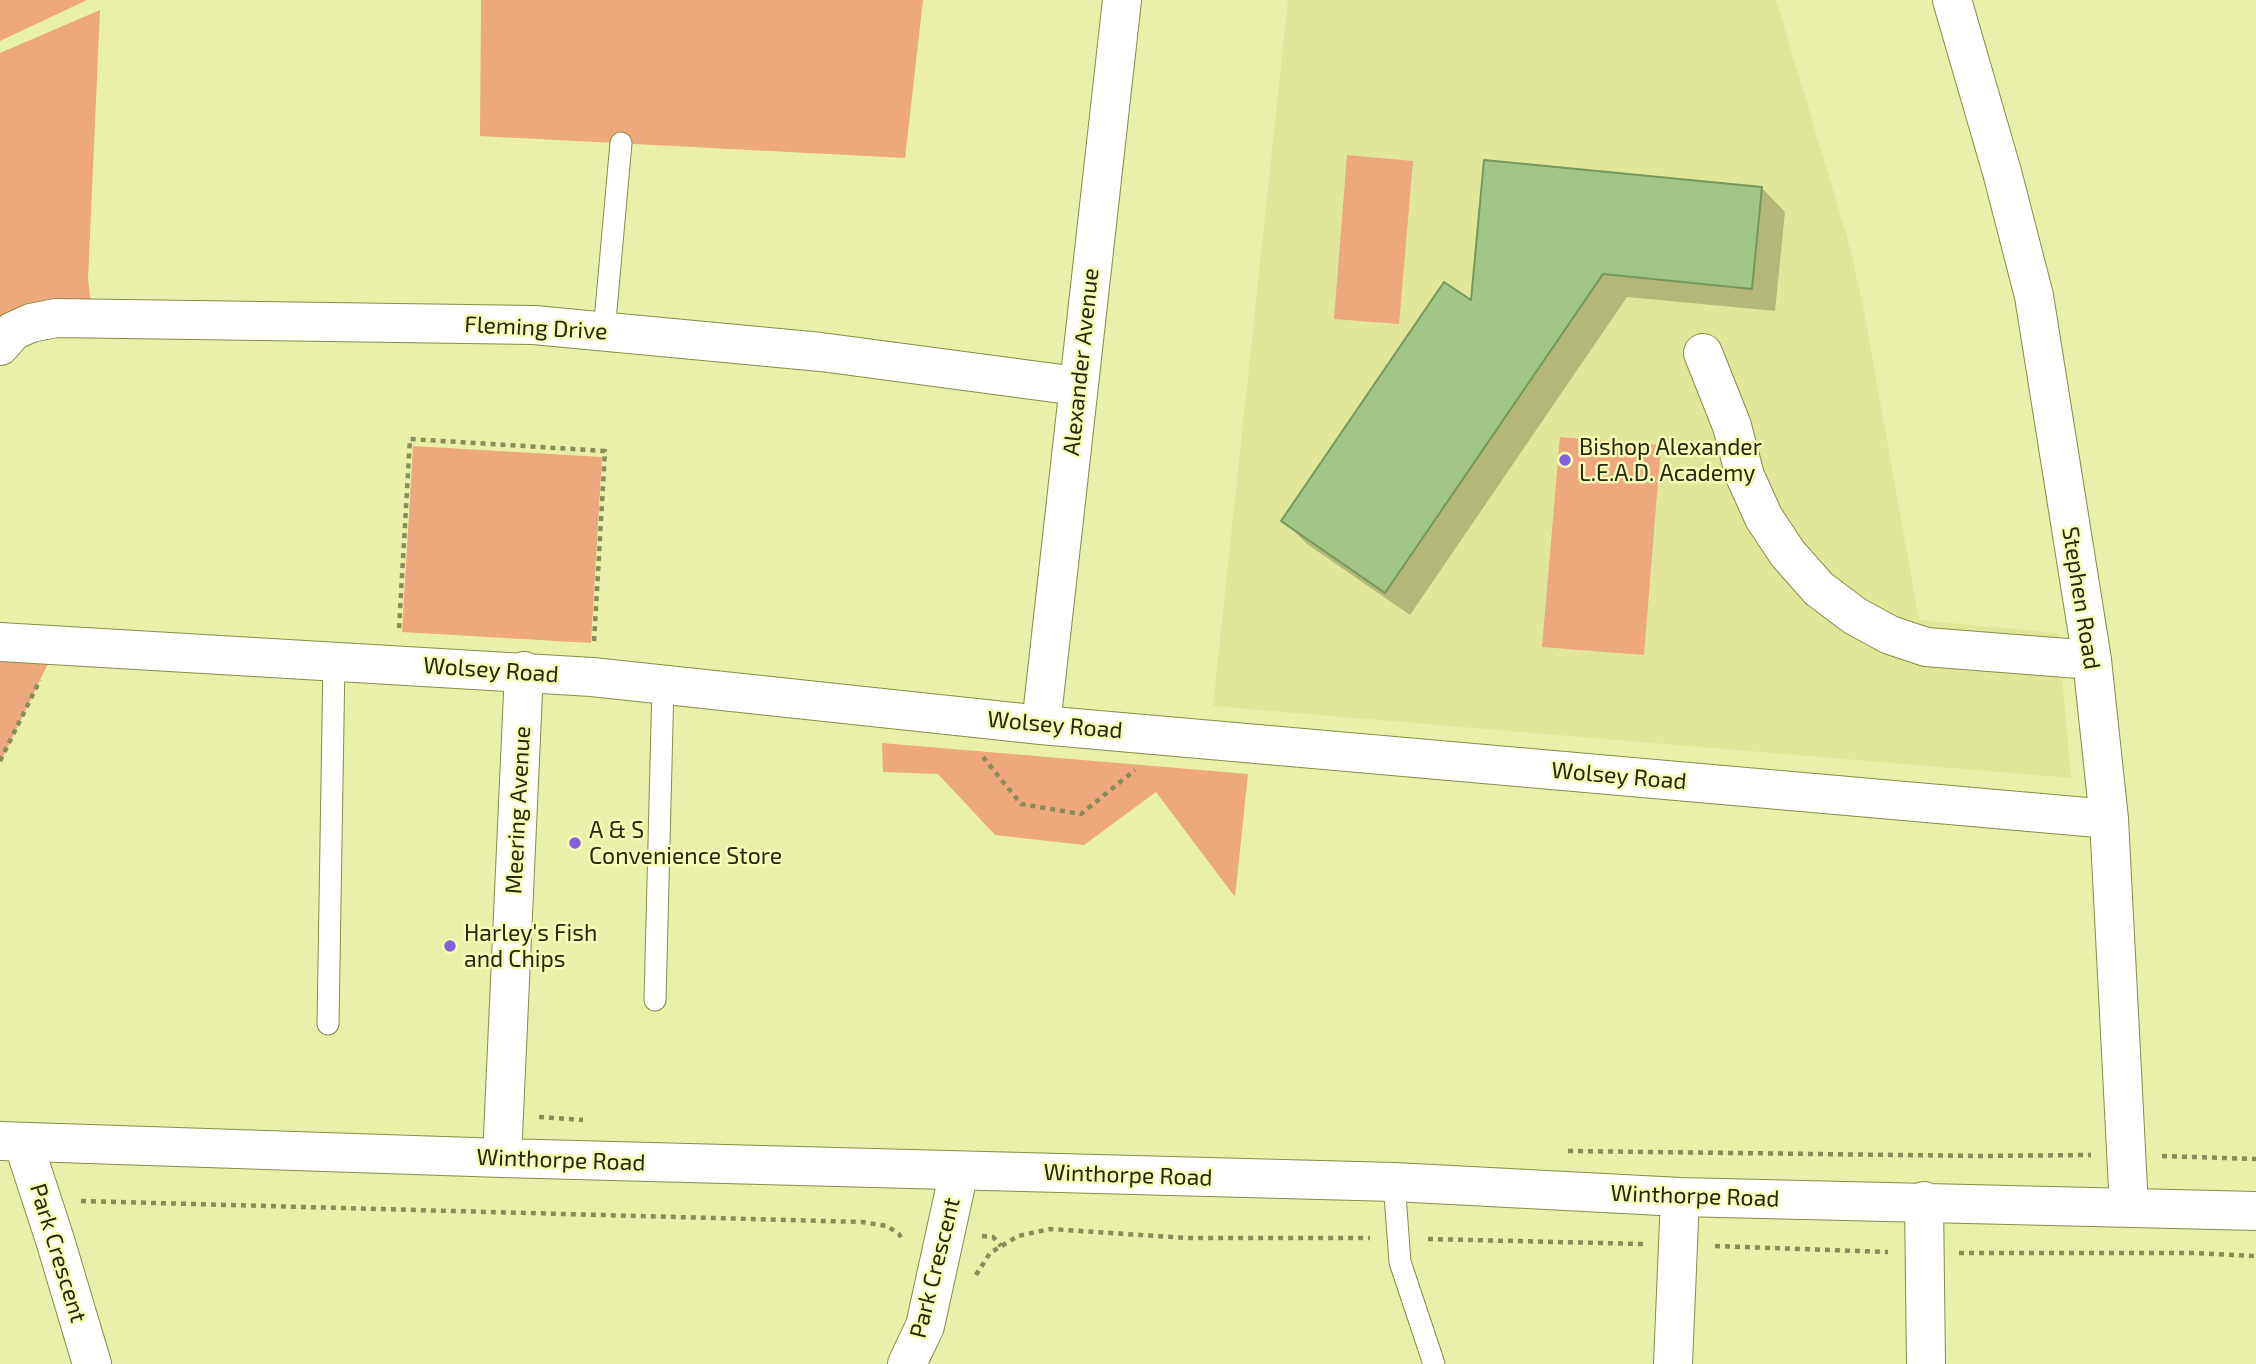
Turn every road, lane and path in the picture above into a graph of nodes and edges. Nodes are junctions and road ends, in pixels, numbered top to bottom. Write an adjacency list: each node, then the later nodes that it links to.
1 (1122, 0): 7 (street, Alexander Avenue)
2 (1952, 0): 11 (street, Stephen Road)
3 (621, 143): 4 (lane)
4 (604, 332): 5 (street, Fleming Drive); 7 (street, Fleming Drive)
5 (0, 346)
6 (1703, 353): 11 (street)
7 (1077, 386): 17 (street, Alexander Avenue)
8 (0, 642): 9 (street, Wolsey Road)
9 (57, 645): 10 (street, Wolsey Road); 19 (path)
10 (334, 660): 12 (street, Wolsey Road); 22 (lane)
11 (2092, 660): 20 (street, Stephen Road)
12 (397, 664): 13 (street, Wolsey Road); 14 (path)
13 (524, 671): 14 (street, Wolsey Road); 24 (street, Meering Avenue)
14 (592, 677): 15 (street, Wolsey Road)
15 (663, 685): 16 (street, Wolsey Road); 21 (lane)
16 (949, 715): 17 (street, Wolsey Road); 18 (path)
17 (1041, 725): 18 (street, Wolsey Road)
18 (1176, 737): 20 (street, Wolsey Road)
19 (0, 761)
20 (2109, 819): 30 (street, Stephen Road)
21 (655, 1000)
22 (328, 1024)
23 (12, 1142): 24 (street, Winthorpe Road); 38 (street, Park Crescent)
24 (502, 1158): 25 (street, Winthorpe Road)
25 (959, 1171): 26 (street, Winthorpe Road); 39 (street, Park Crescent)
26 (1394, 1182): 27 (street, Winthorpe Road); 32 (lane)
27 (1680, 1197): 29 (street, Winthorpe Road); 34 (street)
28 (70, 1201): 33 (path)
29 (1924, 1201): 30 (street, Winthorpe Road); 35 (street)
30 (2129, 1208): 31 (street, Winthorpe Road)
31 (2256, 1211)
32 (1398, 1238): 34 (path); 37 (path); 40 (lane)
33 (903, 1241)
34 (1678, 1245): 35 (path); 41 (street)
35 (1924, 1253): 36 (path); 42 (street)
36 (2256, 1256)
37 (972, 1280)
38 (92, 1364)
39 (906, 1364)
40 (1434, 1364)
41 (1673, 1364)
42 (1926, 1364)

